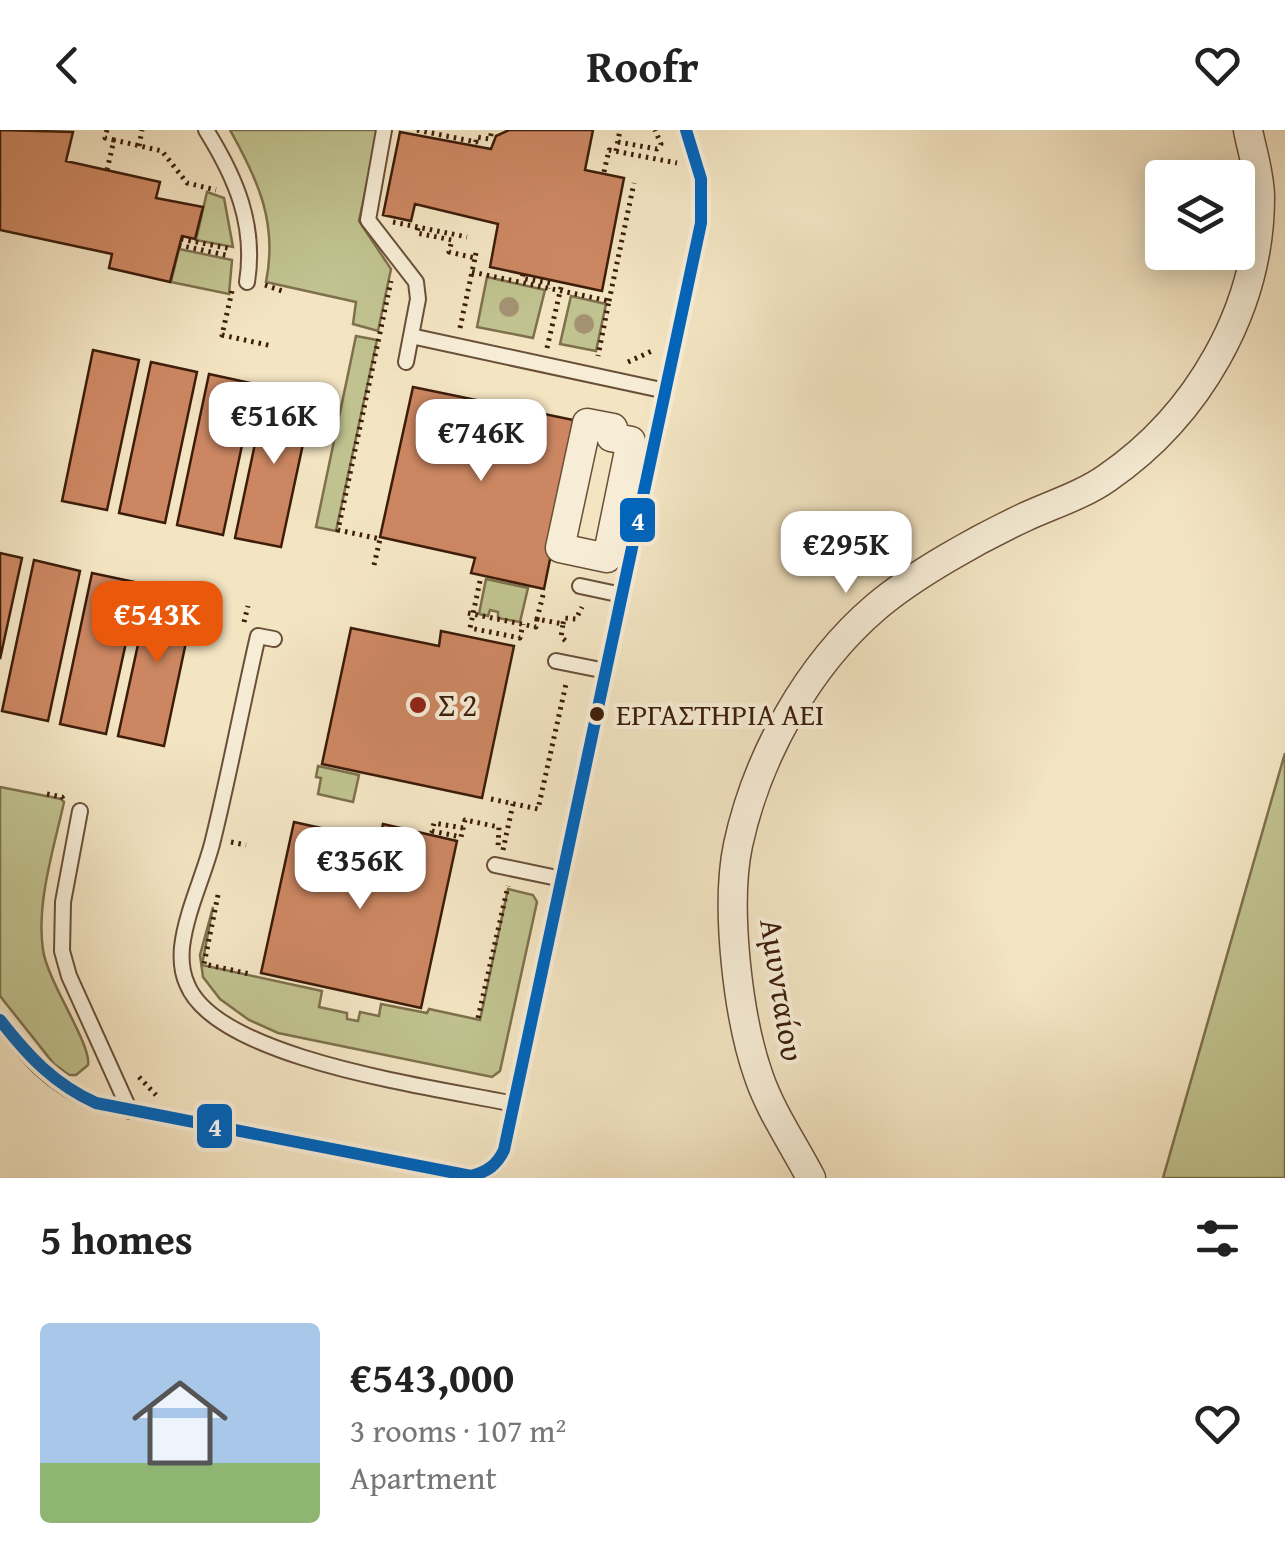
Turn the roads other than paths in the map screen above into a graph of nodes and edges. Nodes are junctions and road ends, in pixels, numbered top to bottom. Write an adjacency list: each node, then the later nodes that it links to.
1 (206, 130): 5 (lane)
2 (384, 130): 6 (lane)
3 (686, 130): 8 (lane)
4 (1248, 130): 21 (street, Αμυνταίου)
5 (248, 282)
6 (411, 336): 7 (lane); 8 (lane)
7 (406, 362)
8 (666, 390): 11 (lane)
9 (560, 548): 9 (street)
10 (580, 586): 11 (lane)
11 (622, 595): 14 (lane)
12 (274, 639): 19 (lane)
13 (556, 660): 14 (lane)
14 (606, 671): 17 (lane)
15 (80, 811): 20 (lane)
16 (495, 865): 17 (lane)
17 (562, 878): 19 (lane)
18 (0, 1020): 20 (lane)
19 (514, 1104): 20 (lane)
20 (130, 1110)
21 (811, 1178)

